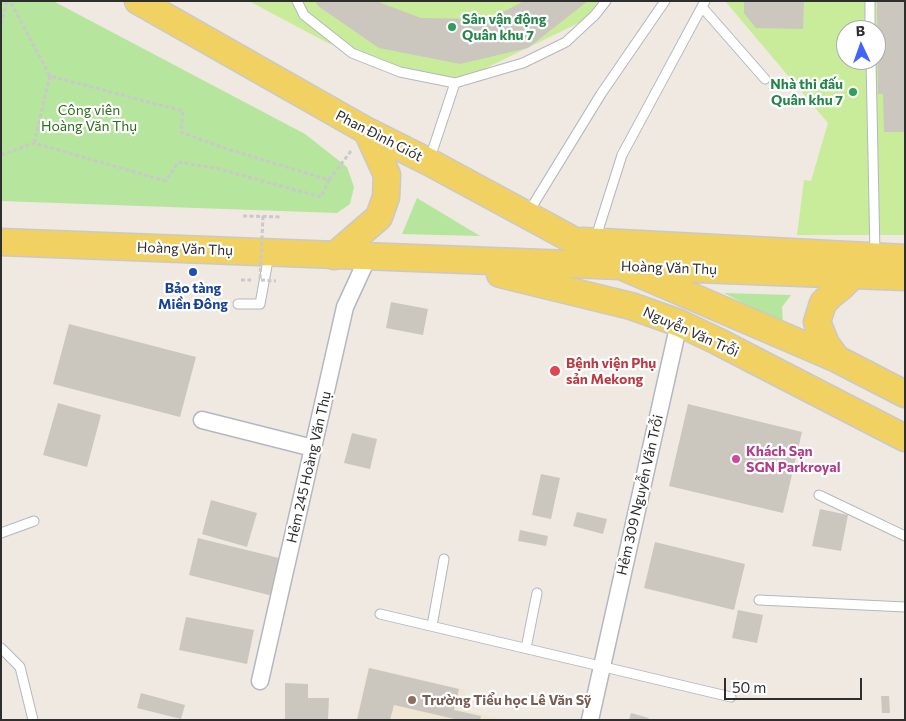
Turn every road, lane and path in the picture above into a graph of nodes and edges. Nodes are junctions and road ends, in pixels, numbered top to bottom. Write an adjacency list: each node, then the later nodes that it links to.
1 (8, 1): 9 (path); 11 (path)
2 (138, 1): 14 (main road, Phan Đình Giót)
3 (296, 1): 13 (lane)
4 (606, 1): 13 (lane)
5 (665, 1): 21 (lane)
6 (870, 1): 8 (lane)
7 (704, 4): 12 (lane); 23 (lane)
8 (870, 20)
9 (1, 24)
10 (871, 70): 31 (lane)
11 (50, 76): 15 (path); 18 (path)
12 (765, 79)
13 (455, 83): 17 (lane)
14 (367, 131): 17 (main road, Phan Đình Giót); 18 (path); 26 (main road)
15 (34, 143): 16 (path); 18 (path)
16 (1, 155)
17 (429, 162): 21 (main road, Phan Đình Giót)
18 (329, 180)
19 (243, 216): 20 (path)
20 (262, 216): 22 (path); 33 (path, bridge)
21 (527, 216): 23 (main road, Phan Đình Giót)
22 (282, 217)
23 (584, 241): 30 (main road, Phan Đình Giót); 31 (main road, Hoàng Văn Thụ)
24 (1, 242): 25 (main road, Hoàng Văn Thụ)
25 (270, 253): 26 (main road, Hoàng Văn Thụ); 34 (lane)
26 (334, 256): 27 (main road, Hoàng Văn Thụ)
27 (368, 257): 29 (main road, Hoàng Văn Thụ); 40 (street, Hẻm 245 Hoàng Văn Thụ)
28 (905, 258): 31 (main road, Hoàng Văn Thụ)
29 (434, 259): 30 (main road, Hoàng Văn Thụ); 35 (main road, Nguyễn Văn Trỗi)
30 (622, 267): 31 (main road, Hoàng Văn Thụ); 36 (main road)
31 (868, 270): 32 (main road, Hoàng Văn Thụ); 36 (main road)
32 (905, 277)
33 (276, 281)
34 (238, 304)
35 (679, 323): 39 (main road, Nguyễn Văn Trỗi); 53 (street, Hẻm 309 Nguyễn Văn Trỗi)
36 (837, 359): 37 (main road)
37 (905, 394)
38 (202, 420): 40 (street)
39 (905, 438)
40 (313, 448): 54 (street, Hẻm 245 Hoàng Văn Thụ)
41 (819, 494): 44 (lane)
42 (34, 521): 43 (lane)
43 (1, 533)
44 (905, 536)
45 (444, 560): 50 (lane)
46 (537, 593): 52 (lane)
47 (760, 600): 48 (lane)
48 (905, 607)
49 (380, 614): 50 (lane)
50 (432, 626): 52 (lane)
51 (1, 648): 56 (lane)
52 (526, 648): 53 (lane)
53 (602, 666): 55 (lane); 57 (street, Hẻm 309 Nguyễn Văn Trỗi)
54 (260, 681)
55 (731, 697)
56 (33, 720)
57 (590, 720)

